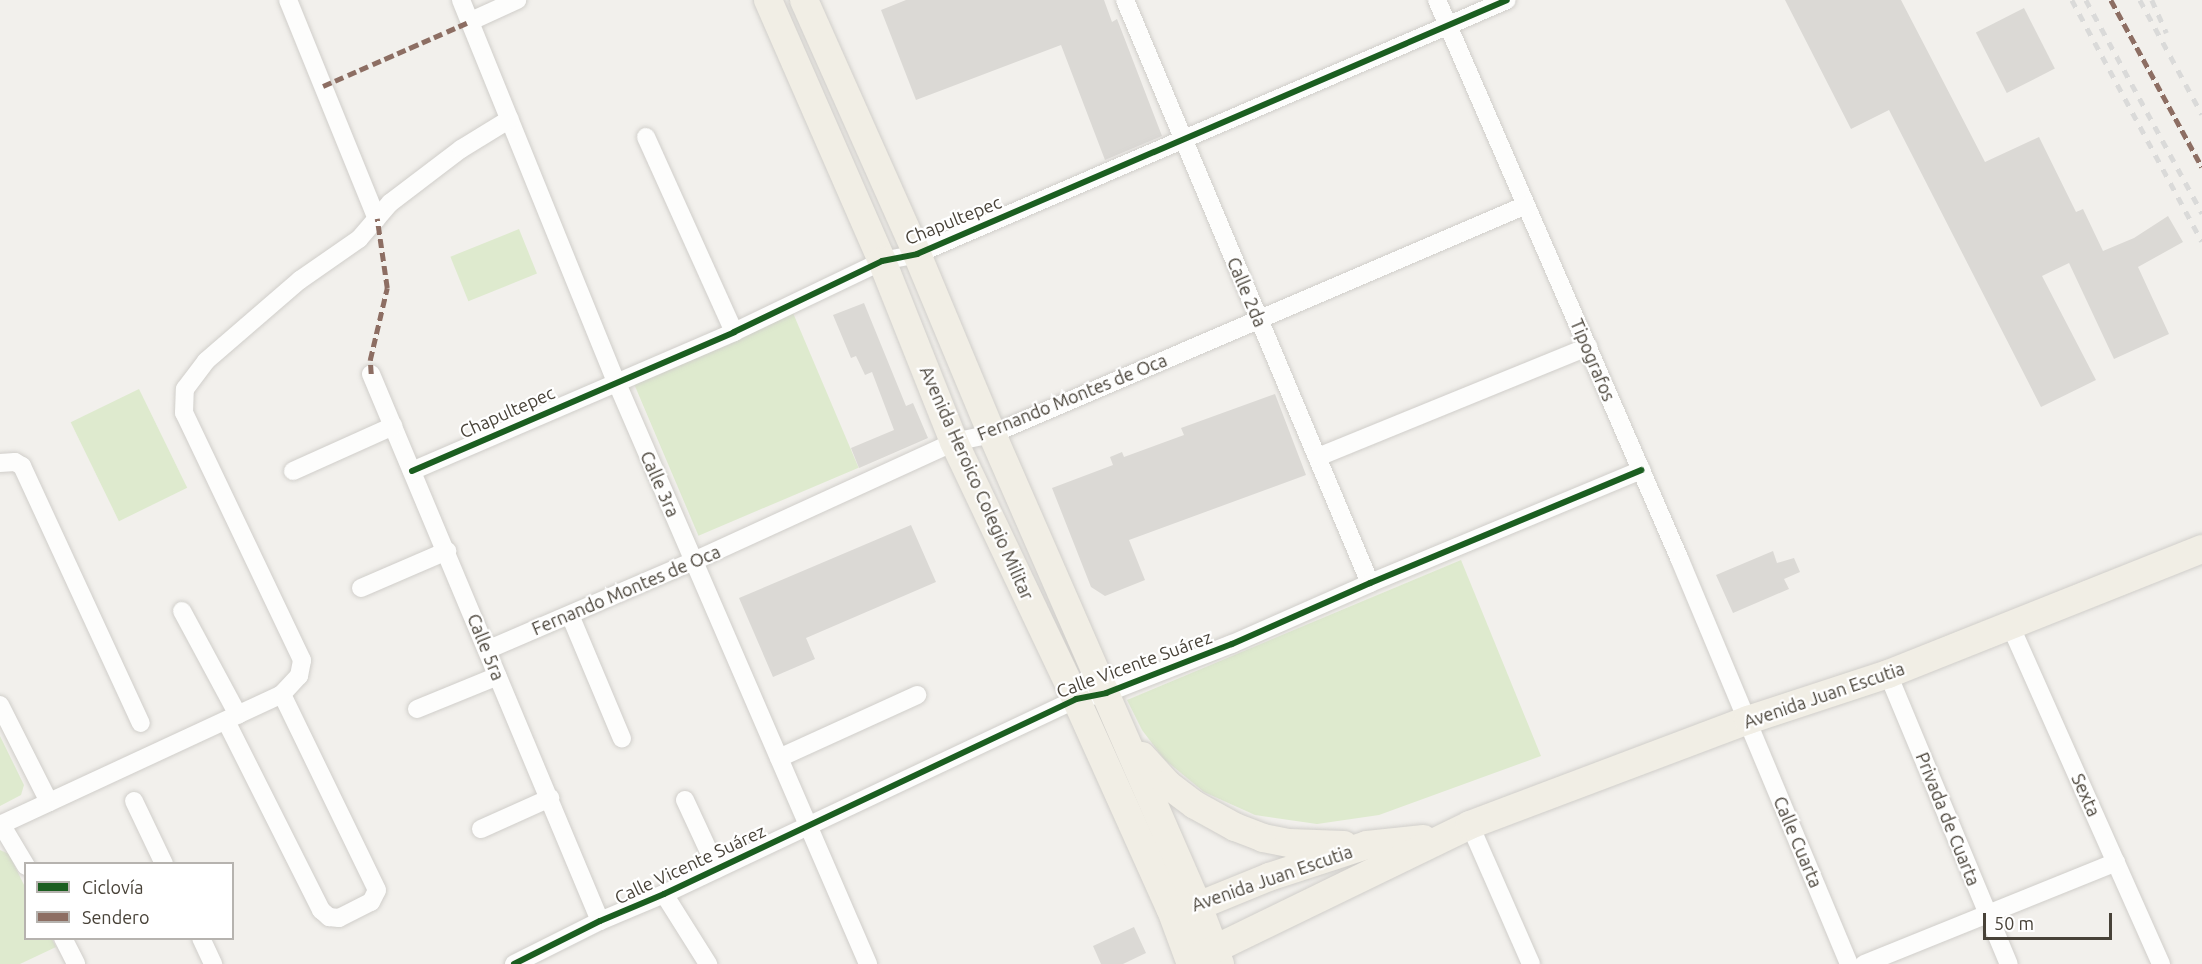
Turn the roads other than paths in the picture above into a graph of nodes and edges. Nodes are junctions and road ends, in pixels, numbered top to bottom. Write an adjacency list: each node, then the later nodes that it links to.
1 (288, 0): 15 (street)
2 (461, 0): 9 (street, Calle 3ra)
3 (517, 0): 9 (street)
4 (768, 0): 17 (main road, Avenida Heroico Colegio Militar)
5 (804, 0): 16 (main road, Avenida Heroico Colegio Militar)
6 (1125, 0): 13 (street, Calle 2da)
7 (1437, 0): 10 (street, Tipografos)
8 (1507, 0): 10 (street, Chapultepec)
9 (471, 21): 11 (street, Calle 3ra)
10 (1449, 27): 13 (street, Chapultepec); 14 (street, Tipografos)
11 (510, 119): 15 (street); 22 (street, Calle 3ra)
12 (646, 137): 19 (street)
13 (1183, 140): 16 (street, Chapultepec); 18 (street, Calle 2da)
14 (1526, 205): 18 (street, Fernando Montes de Oca); 20 (street, Tipografos)
15 (377, 219): 43 (street)
16 (917, 254): 17 (street, Chapultepec); 24 (main road, Avenida Heroico Colegio Militar)
17 (882, 261): 19 (street, Chapultepec); 25 (main road, Avenida Heroico Colegio Militar)
18 (1258, 320): 24 (street, Fernando Montes de Oca); 26 (street, Calle 2da)
19 (734, 332): 22 (street, Chapultepec)
20 (1588, 347): 26 (street); 28 (street, Tipografos)
21 (372, 374): 23 (street, Calle 5ra)
22 (616, 381): 30 (street, Chapultepec); 33 (street, Calle 3ra)
23 (393, 426): 29 (street); 30 (street, Calle 5ra)
24 (992, 434): 25 (street, Fernando Montes de Oca); 42 (main road, Avenida Heroico Colegio Militar)
25 (954, 442): 33 (street, Fernando Montes de Oca); 45 (main road, Avenida Heroico Colegio Militar)
26 (1318, 457): 34 (street, Calle 2da)
27 (0, 463): 50 (street)
28 (1641, 470): 34 (street, Calle Vicente Suárez); 49 (street, Tipografos)
29 (293, 471)
30 (412, 471): 32 (street, Calle 5ra)
31 (2202, 549): 38 (main road, Avenida Juan Escutia)
32 (447, 552): 35 (street); 39 (street, Calle 5ra)
33 (694, 561): 37 (street, Fernando Montes de Oca); 53 (street, Calle 3ra)
34 (1370, 583): 42 (street, Calle Vicente Suárez)
35 (361, 588)
36 (182, 611): 48 (street)
37 (570, 615): 39 (street, Fernando Montes de Oca); 51 (street)
38 (2011, 627): 40 (main road, Avenida Juan Escutia); 65 (street, Sexta)
39 (487, 650): 41 (street, Calle 5ra)
40 (1888, 674): 49 (main road, Avenida Juan Escutia); 70 (street, Privada de Cuarta)
41 (498, 676): 47 (street); 54 (street, Calle 5ra)
42 (1106, 693): 45 (street, Calle Vicente Suárez); 52 (main road, Avenida Heroico Colegio Militar)
43 (282, 694): 48 (street); 48 (street)
44 (917, 695): 53 (street)
45 (1076, 699): 59 (street, Calle Vicente Suárez); 69 (main road, Avenida Heroico Colegio Militar)
46 (0, 705): 57 (street)
47 (417, 709)
48 (232, 718): 57 (street)
49 (1748, 720): 60 (main road, Avenida Juan Escutia); 81 (street, Calle Cuarta)
50 (141, 723)
51 (622, 739)
52 (1127, 741): 63 (main road); 69 (main road, Avenida Heroico Colegio Militar)
53 (779, 758): 59 (street, Calle 3ra)
54 (550, 798): 61 (street); 71 (street, Calle 5ra)
55 (685, 800): 67 (street)
56 (134, 801): 64 (street)
57 (49, 802): 58 (street)
58 (1, 825): 66 (street)
59 (809, 825): 67 (street, Calle Vicente Suárez); 79 (street, Calle 3ra)
60 (1470, 825): 62 (main road, Avenida Juan Escutia); 80 (street)
61 (481, 829)
62 (1444, 837): 63 (main road, Avenida Juan Escutia); 74 (main road, Avenida Juan Escutia)
63 (1367, 845): 69 (main road, Avenida Juan Escutia)
64 (163, 862)
65 (2116, 862): 70 (street); 84 (street, Sexta)
66 (24, 863)
67 (717, 869): 68 (street, Calle Vicente Suárez)
68 (664, 894): 71 (street, Calle Vicente Suárez); 78 (street)
69 (1185, 908): 74 (main road, Avenida Heroico Colegio Militar)
70 (1987, 914): 82 (street); 83 (street, Privada de Cuarta)
71 (600, 921): 77 (street, Calle Vicente Suárez)
72 (64, 940): 75 (street)
73 (201, 940): 76 (street)
74 (1199, 960)
75 (76, 964)
76 (213, 964)
77 (514, 964)
78 (708, 964)
79 (868, 964)
80 (1530, 964)
81 (1849, 964)
82 (1864, 964)
83 (2008, 964)
84 (2161, 964)

